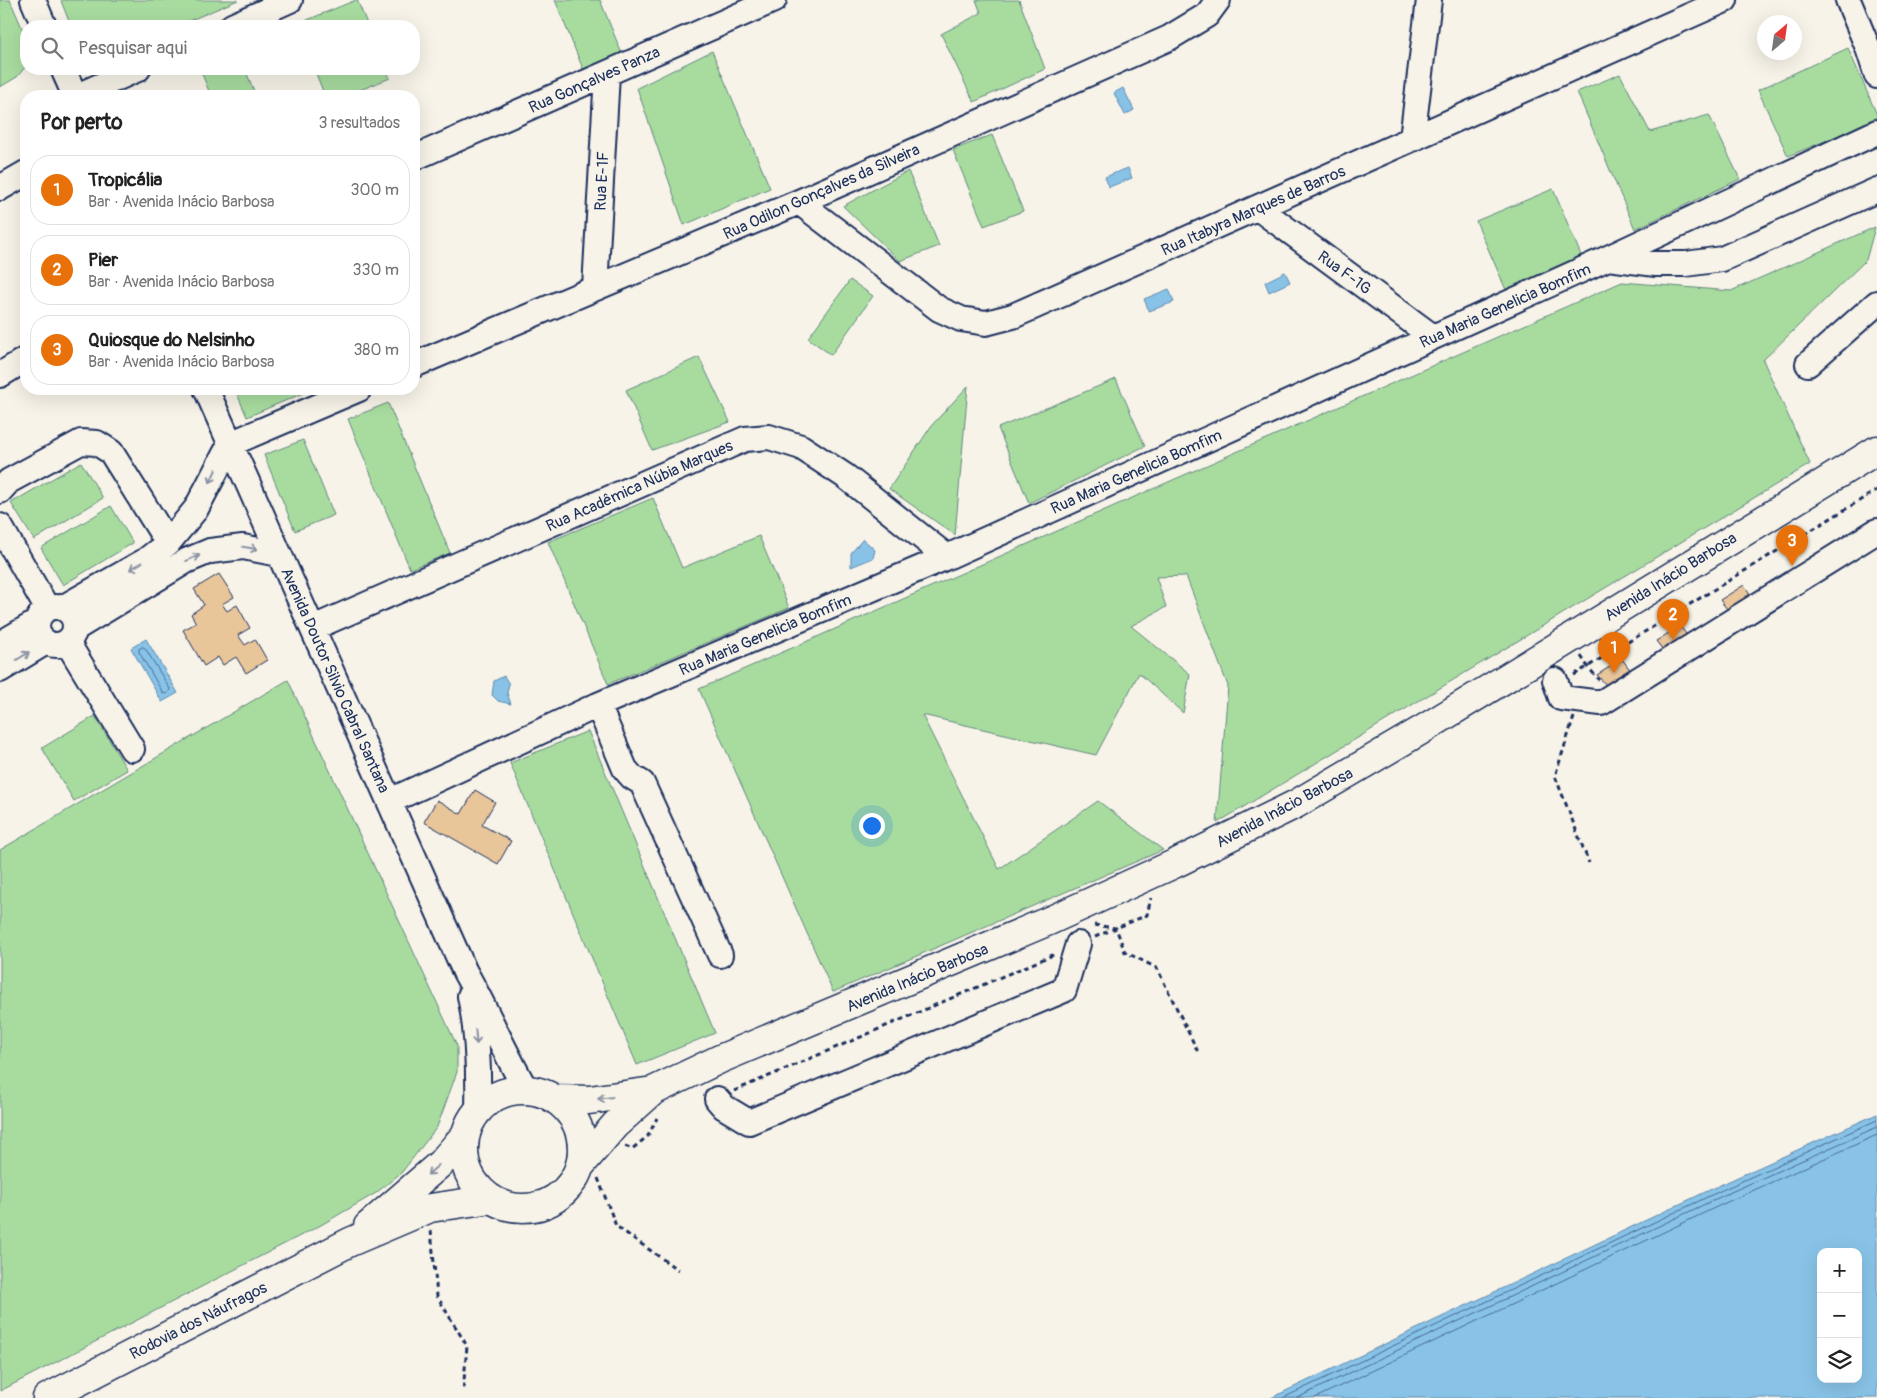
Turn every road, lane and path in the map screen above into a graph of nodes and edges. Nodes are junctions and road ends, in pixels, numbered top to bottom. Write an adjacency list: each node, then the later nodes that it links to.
1 (33, 0): 8 (street)
2 (290, 0): 9 (street)
3 (774, 0): 10 (street, Rua Gonçalves Panza)
4 (1218, 0): 22 (street, Rua Odilon Gonçalves da Silveira)
5 (1429, 0): 17 (street)
6 (1724, 0): 17 (street, Rua Itabyra Marques de Barros)
7 (1848, 0): 13 (street)
8 (41, 20)
9 (245, 20)
10 (607, 74): 18 (street, Rua Gonçalves Panza); 25 (street, Rua E-1F)
11 (66, 75): 14 (street)
12 (124, 75): 15 (street)
13 (1877, 76)
14 (73, 90)
15 (90, 90)
16 (1877, 132): 24 (street, Rua Maria Genelicia Bomfim)
17 (1412, 139): 23 (street, Rua Itabyra Marques de Barros)
18 (420, 155)
19 (20, 176): 20 (street)
20 (0, 188)
21 (1877, 190): 24 (street)
22 (798, 202): 23 (street, Rua Itabyra Marques de Barros); 25 (street, Rua Odilon Gonçalves da Silveira)
23 (1258, 208): 27 (street, Rua F-1G)
24 (1608, 258): 27 (street, Rua Maria Genelicia Bomfim)
25 (595, 288): 29 (street, Rua Odilon Gonçalves da Silveira)
26 (1877, 303): 30 (street)
27 (1433, 337): 41 (street, Rua Maria Genelicia Bomfim)
28 (20, 363): 31 (street)
29 (420, 363)
30 (1808, 364)
31 (0, 375)
32 (209, 395): 34 (street, Avenida Doutor Silvio Cabral Santana)
33 (345, 395): 34 (street)
34 (230, 444): 39 (street, one-way to 39); 40 (street, Avenida Doutor Silvio Cabral Santana)
35 (1877, 450): 44 (main road, Avenida Inácio Barbosa)
36 (0, 491): 39 (street)
37 (0, 526): 42 (street)
38 (1877, 531): 48 (street)
39 (168, 543): 42 (street, one-way to 42)
40 (279, 554): 42 (street, one-way to 40); 43 (street, Avenida Doutor Silvio Cabral Santana)
41 (947, 556): 43 (street, Rua Acadêmica Núbia Marques); 50 (street, Rua Maria Genelicia Bomfim)
42 (56, 625): 45 (street); 46 (street, one-way to 42); 51 (street)
43 (313, 628): 52 (street, Avenida Doutor Silvio Cabral Santana)
44 (1570, 638): 48 (path); 59 (main road, Avenida Inácio Barbosa)
45 (0, 644)
46 (0, 670)
47 (1555, 680): 49 (street)
48 (1612, 695): 49 (street)
49 (1580, 700): 53 (path)
50 (598, 705): 52 (street, Rua Maria Genelicia Bomfim); 55 (street)
51 (132, 749)
52 (390, 801): 56 (street, Avenida Doutor Silvio Cabral Santana)
53 (1589, 863)
54 (1083, 934): 57 (path); 61 (street)
55 (720, 955)
56 (465, 972): 58 (street, Avenida Doutor Silvio Cabral Santana); 62 (street, Avenida Doutor Silvio Cabral Santana, one-way to 62)
57 (1199, 1054)
58 (526, 1090): 60 (main road); 62 (main road)
59 (653, 1091): 60 (main road, Avenida Inácio Barbosa, one-way to 60); 63 (main road, Avenida Inácio Barbosa)
60 (554, 1099): 63 (main road)
61 (717, 1099)
62 (472, 1123): 64 (main road); 66 (main road, one-way to 66)
63 (584, 1172): 64 (main road); 64 (path); 67 (path)
64 (493, 1208): 66 (main road)
65 (431, 1225): 68 (path)
66 (350, 1242): 69 (main road, Rodovia dos Náufragos)
67 (678, 1270)
68 (463, 1392)
69 (47, 1398)

